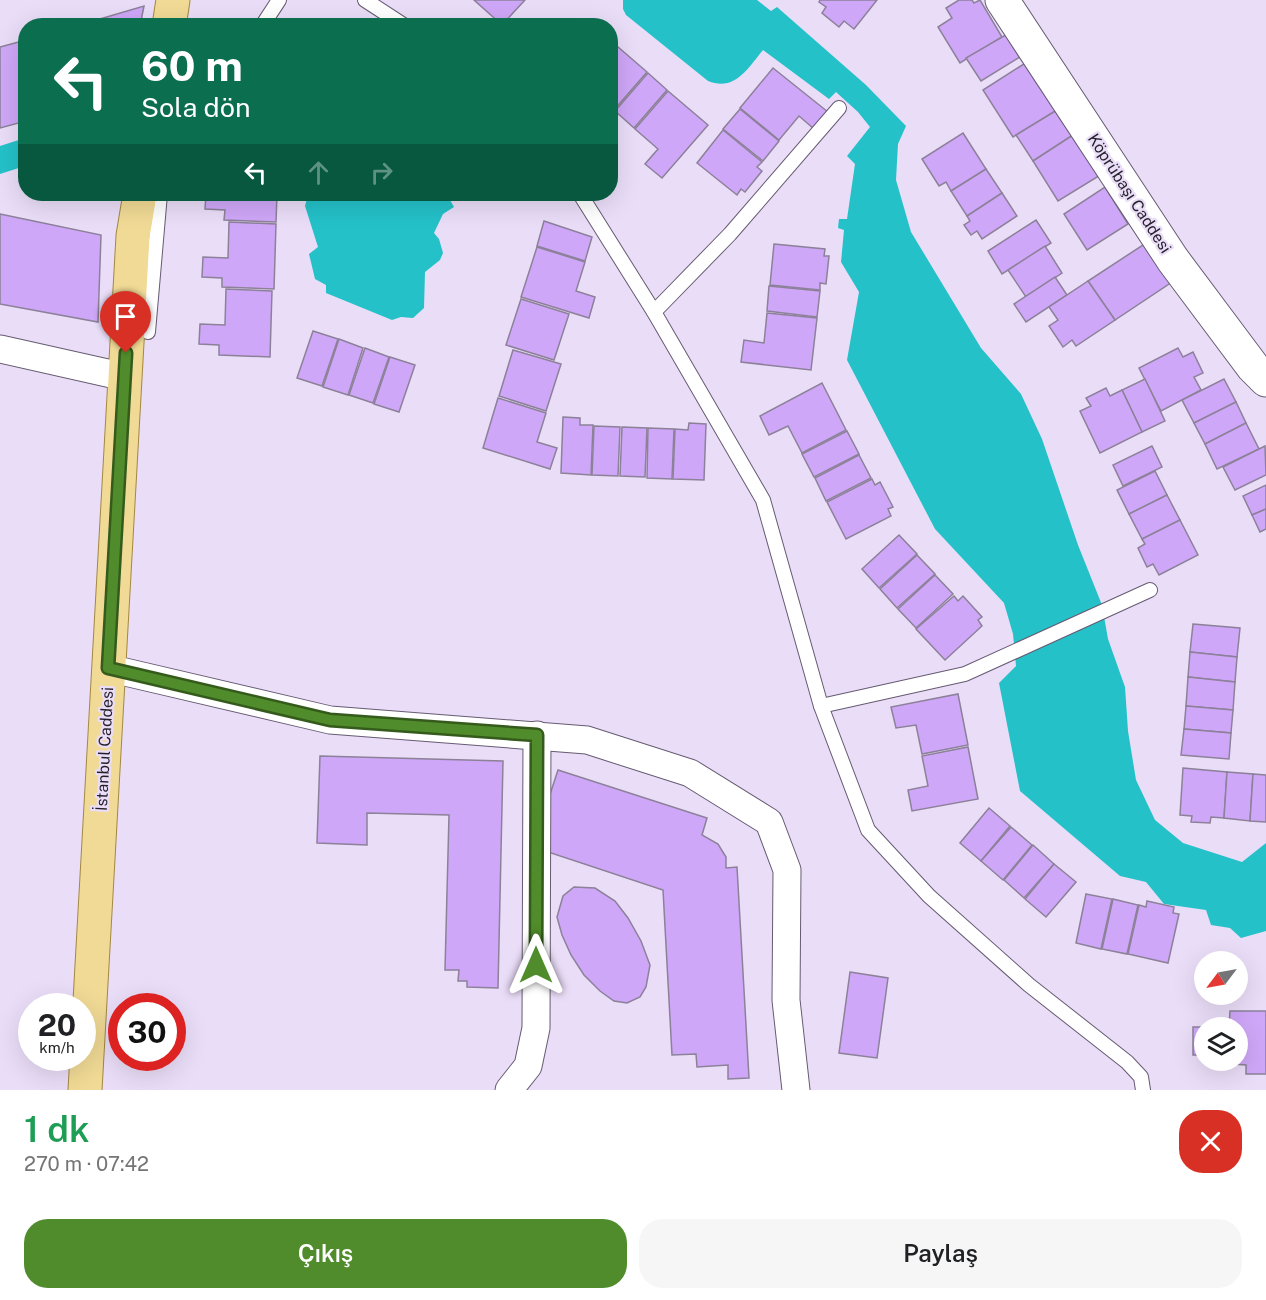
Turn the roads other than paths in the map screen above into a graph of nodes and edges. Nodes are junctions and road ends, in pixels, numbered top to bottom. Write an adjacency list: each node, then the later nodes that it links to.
1 (173, 0): 5 (main road)
2 (279, 0): 6 (lane)
3 (365, 0): 7 (lane)
4 (1002, 0): 16 (street, Köprübaşı Caddesi)
5 (170, 18)
6 (267, 18)
7 (393, 18)
8 (839, 108): 12 (lane)
9 (139, 201): 15 (main road, İstanbul Caddesi)
10 (159, 201): 13 (lane)
11 (584, 201): 12 (lane)
12 (654, 312): 19 (lane)
13 (148, 332)
14 (0, 349): 15 (street)
15 (125, 377): 18 (main road, İstanbul Caddesi)
16 (1266, 380)
17 (1150, 590): 19 (lane)
18 (108, 668): 20 (street); 21 (main road, İstanbul Caddesi)
19 (821, 706): 24 (lane)
20 (537, 735): 22 (street); 23 (street)
21 (85, 1090)
22 (509, 1090)
23 (796, 1090)
24 (1143, 1090)

